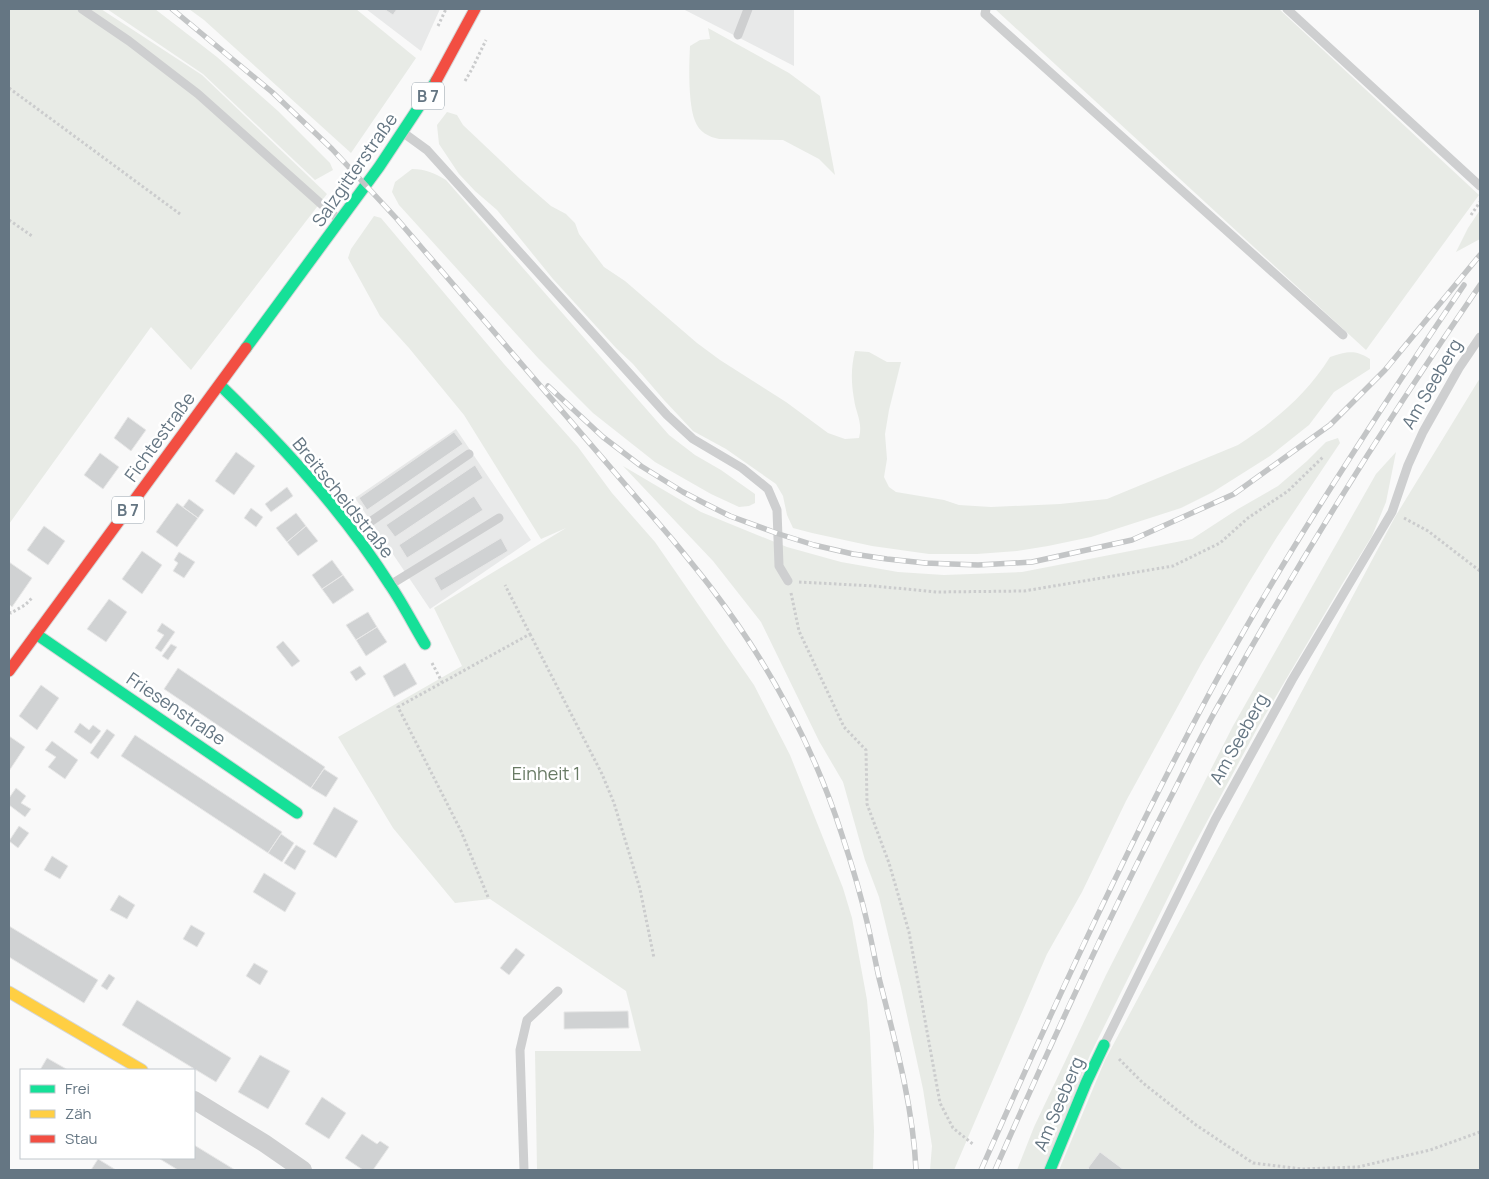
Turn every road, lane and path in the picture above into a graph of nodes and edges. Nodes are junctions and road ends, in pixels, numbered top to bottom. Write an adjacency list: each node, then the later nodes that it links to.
1 (82, 9): 14 (lane)
2 (475, 9): 8 (street, Salzgitterstraße / B 7)
3 (748, 9): 6 (lane)
4 (986, 9): 17 (lane)
5 (1287, 9): 9 (lane)
6 (738, 35)
7 (9, 88): 11 (path)
8 (403, 133): 14 (street, Salzgitterstraße / B 7); 26 (lane)
9 (1480, 186)
10 (1480, 202): 12 (path)
11 (180, 214)
12 (1471, 215)
13 (9, 220): 15 (path)
14 (340, 221): 16 (street, Salzgitterstraße / B 7)
15 (32, 236)
16 (321, 247): 19 (street, Fichtestraße / B 7)
17 (1344, 335)
18 (1480, 337): 22 (lane, Am Seeberg)
19 (220, 385): 24 (street, Breitscheidstraße); 29 (street, Fichtestraße / B 7)
20 (469, 454): 24 (lane)
21 (1324, 456): 26 (path)
22 (1392, 512): 25 (path); 39 (lane, Am Seeberg)
23 (498, 518): 27 (lane)
24 (353, 533): 27 (street, Breitscheidstraße)
25 (1480, 571)
26 (788, 581): 43 (path)
27 (390, 585): 31 (street, Breitscheidstraße)
28 (505, 585): 30 (path)
29 (36, 634): 32 (street, Fichtestraße / B 7); 34 (street, Friesenstraße)
30 (530, 634): 35 (path); 36 (path)
31 (425, 644)
32 (16, 647): 33 (street, Fichtestraße / B 7)
33 (9, 671)
34 (297, 813)
35 (488, 897)
36 (654, 958)
37 (558, 991): 45 (lane)
38 (9, 992): 40 (street)
39 (1104, 1045): 42 (path); 46 (street, Am Seeberg)
40 (140, 1069)
41 (195, 1101): 44 (street)
42 (1480, 1132)
43 (974, 1145)
44 (303, 1170)
45 (524, 1170)
46 (1050, 1170)

